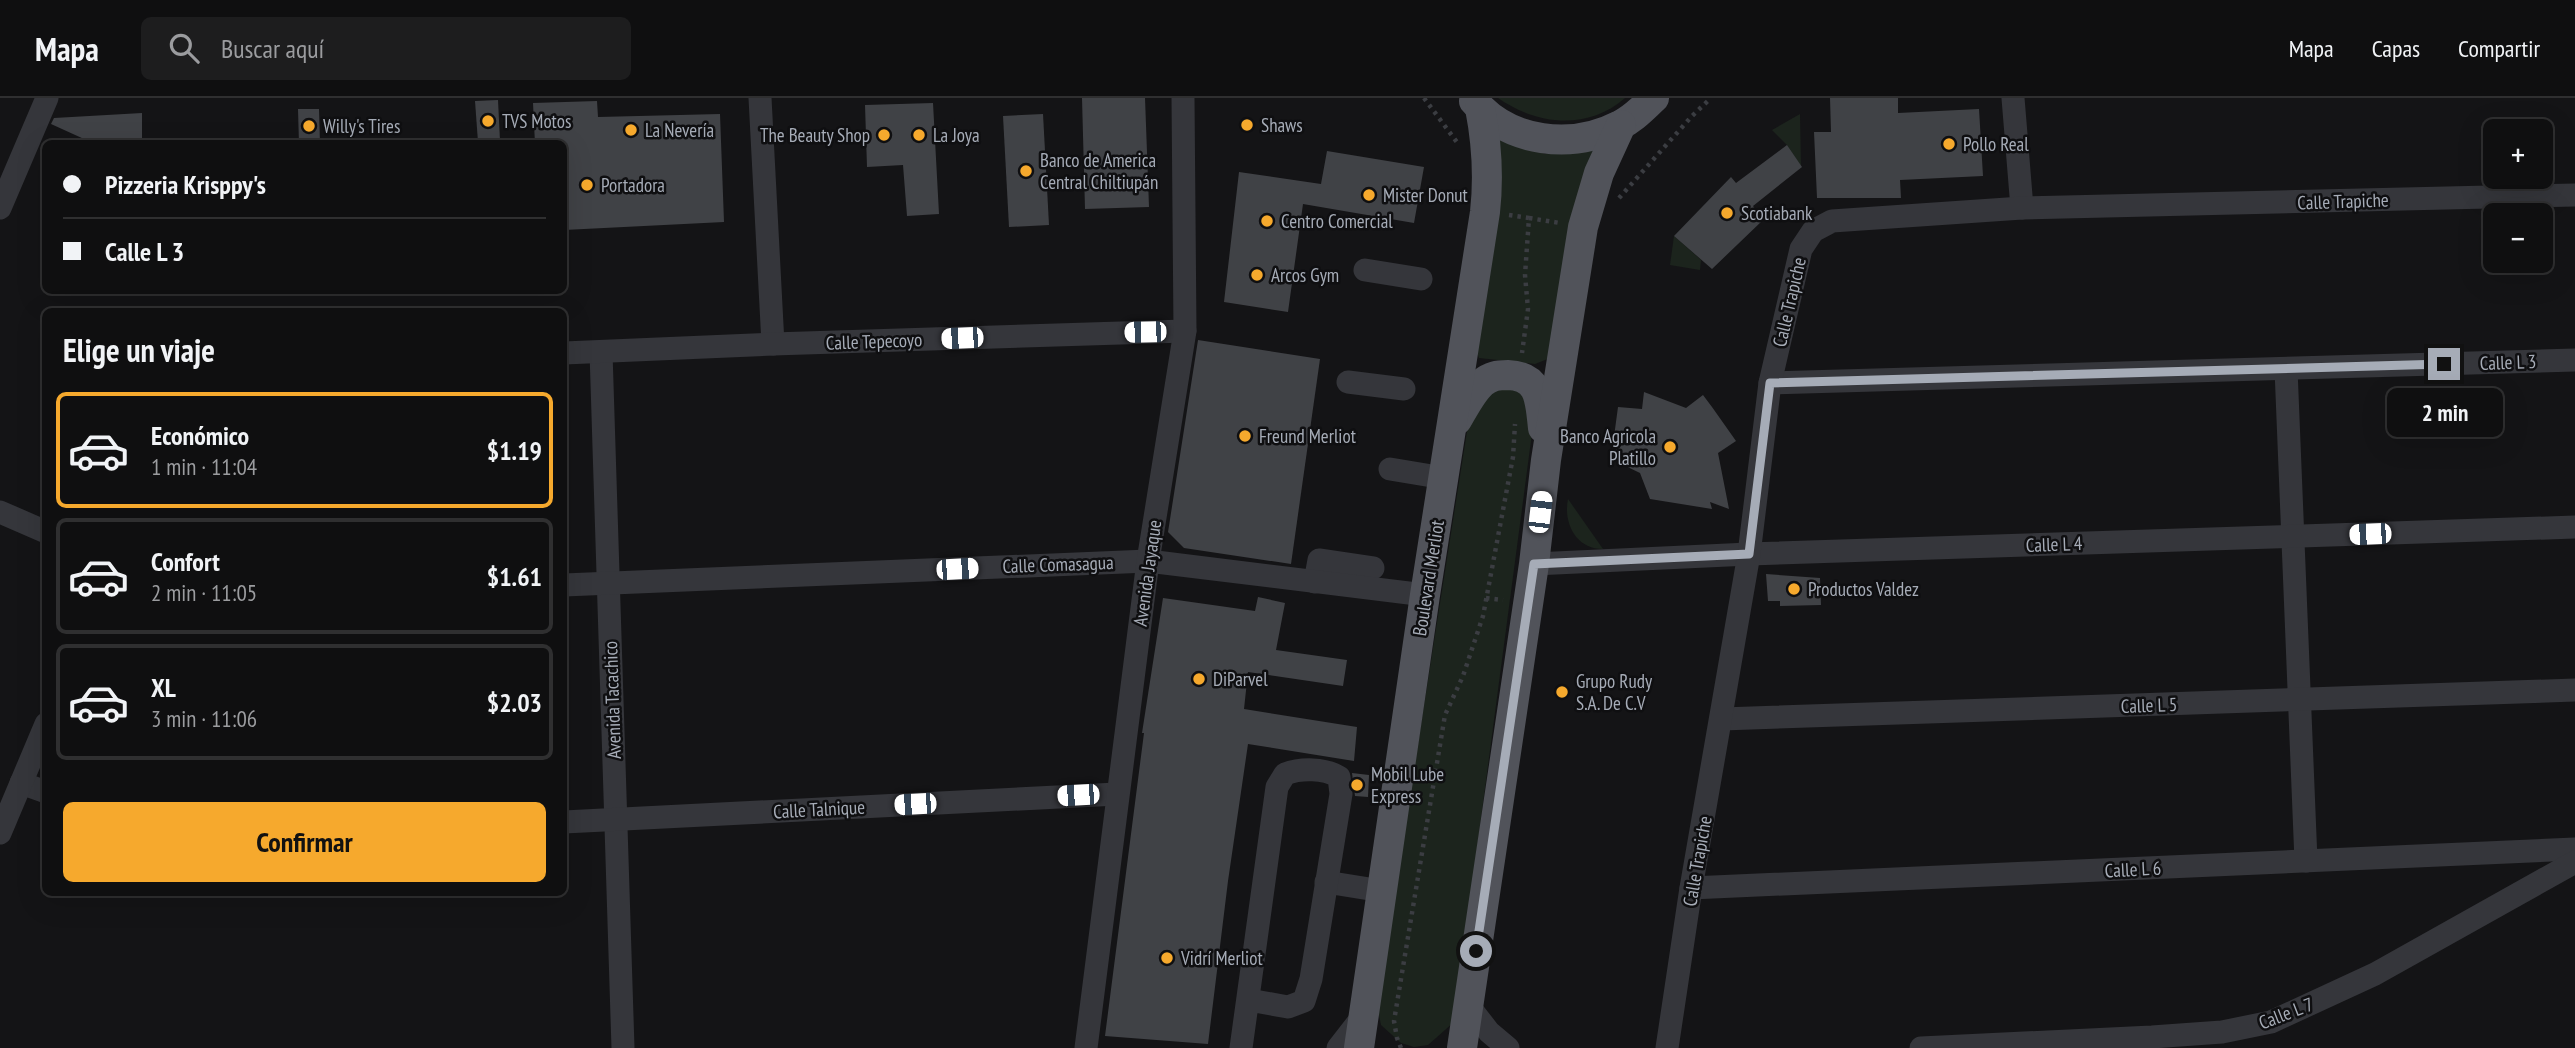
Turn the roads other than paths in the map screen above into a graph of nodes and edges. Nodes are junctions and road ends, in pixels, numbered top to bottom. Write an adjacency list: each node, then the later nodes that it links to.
1 (47, 98): 9 (street)
2 (760, 98): 14 (street)
3 (1183, 98): 13 (street, Avenida Jayaque)
4 (1654, 98): 7 (main road)
5 (2013, 98): 10 (street)
6 (1475, 103): 7 (main road); 22 (main road, Boulevard Merliot)
7 (1621, 125): 23 (main road)
8 (2575, 195): 10 (street, Calle Trapiche)
9 (0, 208)
10 (2022, 208): 20 (street, Calle Trapiche)
11 (1365, 270): 12 (street)
12 (1421, 279)
13 (1185, 331): 14 (street, Calle Tepecoyo); 31 (street, Avenida Jayaque)
14 (773, 344): 15 (street, Calle Tepecoyo)
15 (601, 352): 16 (street, Calle Tepecoyo); 35 (street, Avenida Tacachico)
16 (567, 353)
17 (2575, 360): 18 (street, Calle L 3)
18 (2286, 369): 20 (street, Calle L 3); 29 (street)
19 (1348, 382): 21 (street)
20 (1770, 383): 30 (street, Calle Trapiche)
21 (1404, 389)
22 (1453, 426): 23 (main road); 25 (main road, Boulevard Merliot)
23 (1546, 460): 32 (main road)
24 (1390, 469): 25 (street)
25 (1444, 478): 37 (main road, Boulevard Merliot)
26 (0, 512): 28 (street)
27 (2575, 527): 29 (street, Calle L 4)
28 (42, 530)
29 (2292, 536): 30 (street, Calle L 4); 39 (street)
30 (1749, 554): 32 (street, Calle L 4); 40 (street, Calle Trapiche)
31 (1148, 561): 34 (street, Calle Comasagua); 35 (street, Calle Comasagua); 44 (street, Avenida Jayaque)
32 (1534, 564): 55 (main road)
33 (1373, 568): 34 (street)
34 (1315, 582): 37 (street, Calle Comasagua)
35 (608, 583): 36 (street, Calle Comasagua); 45 (street, Avenida Tacachico)
36 (567, 585)
37 (1425, 595): 53 (main road, Boulevard Merliot)
38 (2575, 690): 39 (street, Calle L 5)
39 (2299, 700): 40 (street, Calle L 5); 49 (street)
40 (1722, 719): 52 (street, Calle Trapiche)
41 (42, 733): 42 (street)
42 (21, 783): 43 (street); 47 (street)
43 (42, 791)
44 (1117, 794): 45 (street, Calle Talnique); 59 (street, Avenida Jayaque)
45 (615, 820): 46 (street, Calle Talnique); 58 (street, Avenida Tacachico)
46 (567, 822)
47 (0, 833)
48 (2575, 849): 49 (street, Calle L 6)
49 (2306, 861): 52 (street, Calle L 6)
50 (2575, 862): 57 (street, Calle L 7)
51 (1326, 882): 53 (street); 54 (street); 54 (street)
52 (1691, 888): 65 (street, Calle Trapiche)
53 (1382, 891): 56 (main road, Boulevard Merliot)
54 (1249, 1000): 60 (street)
55 (1468, 1005): 63 (main road); 64 (street)
56 (1364, 1014): 61 (street); 62 (main road, Boulevard Merliot)
57 (2042, 1045): 66 (street, Calle L 7)
58 (623, 1048)
59 (1086, 1048)
60 (1241, 1048)
61 (1338, 1048)
62 (1359, 1048)
63 (1462, 1048)
64 (1508, 1048)
65 (1667, 1048)
66 (1921, 1048)

